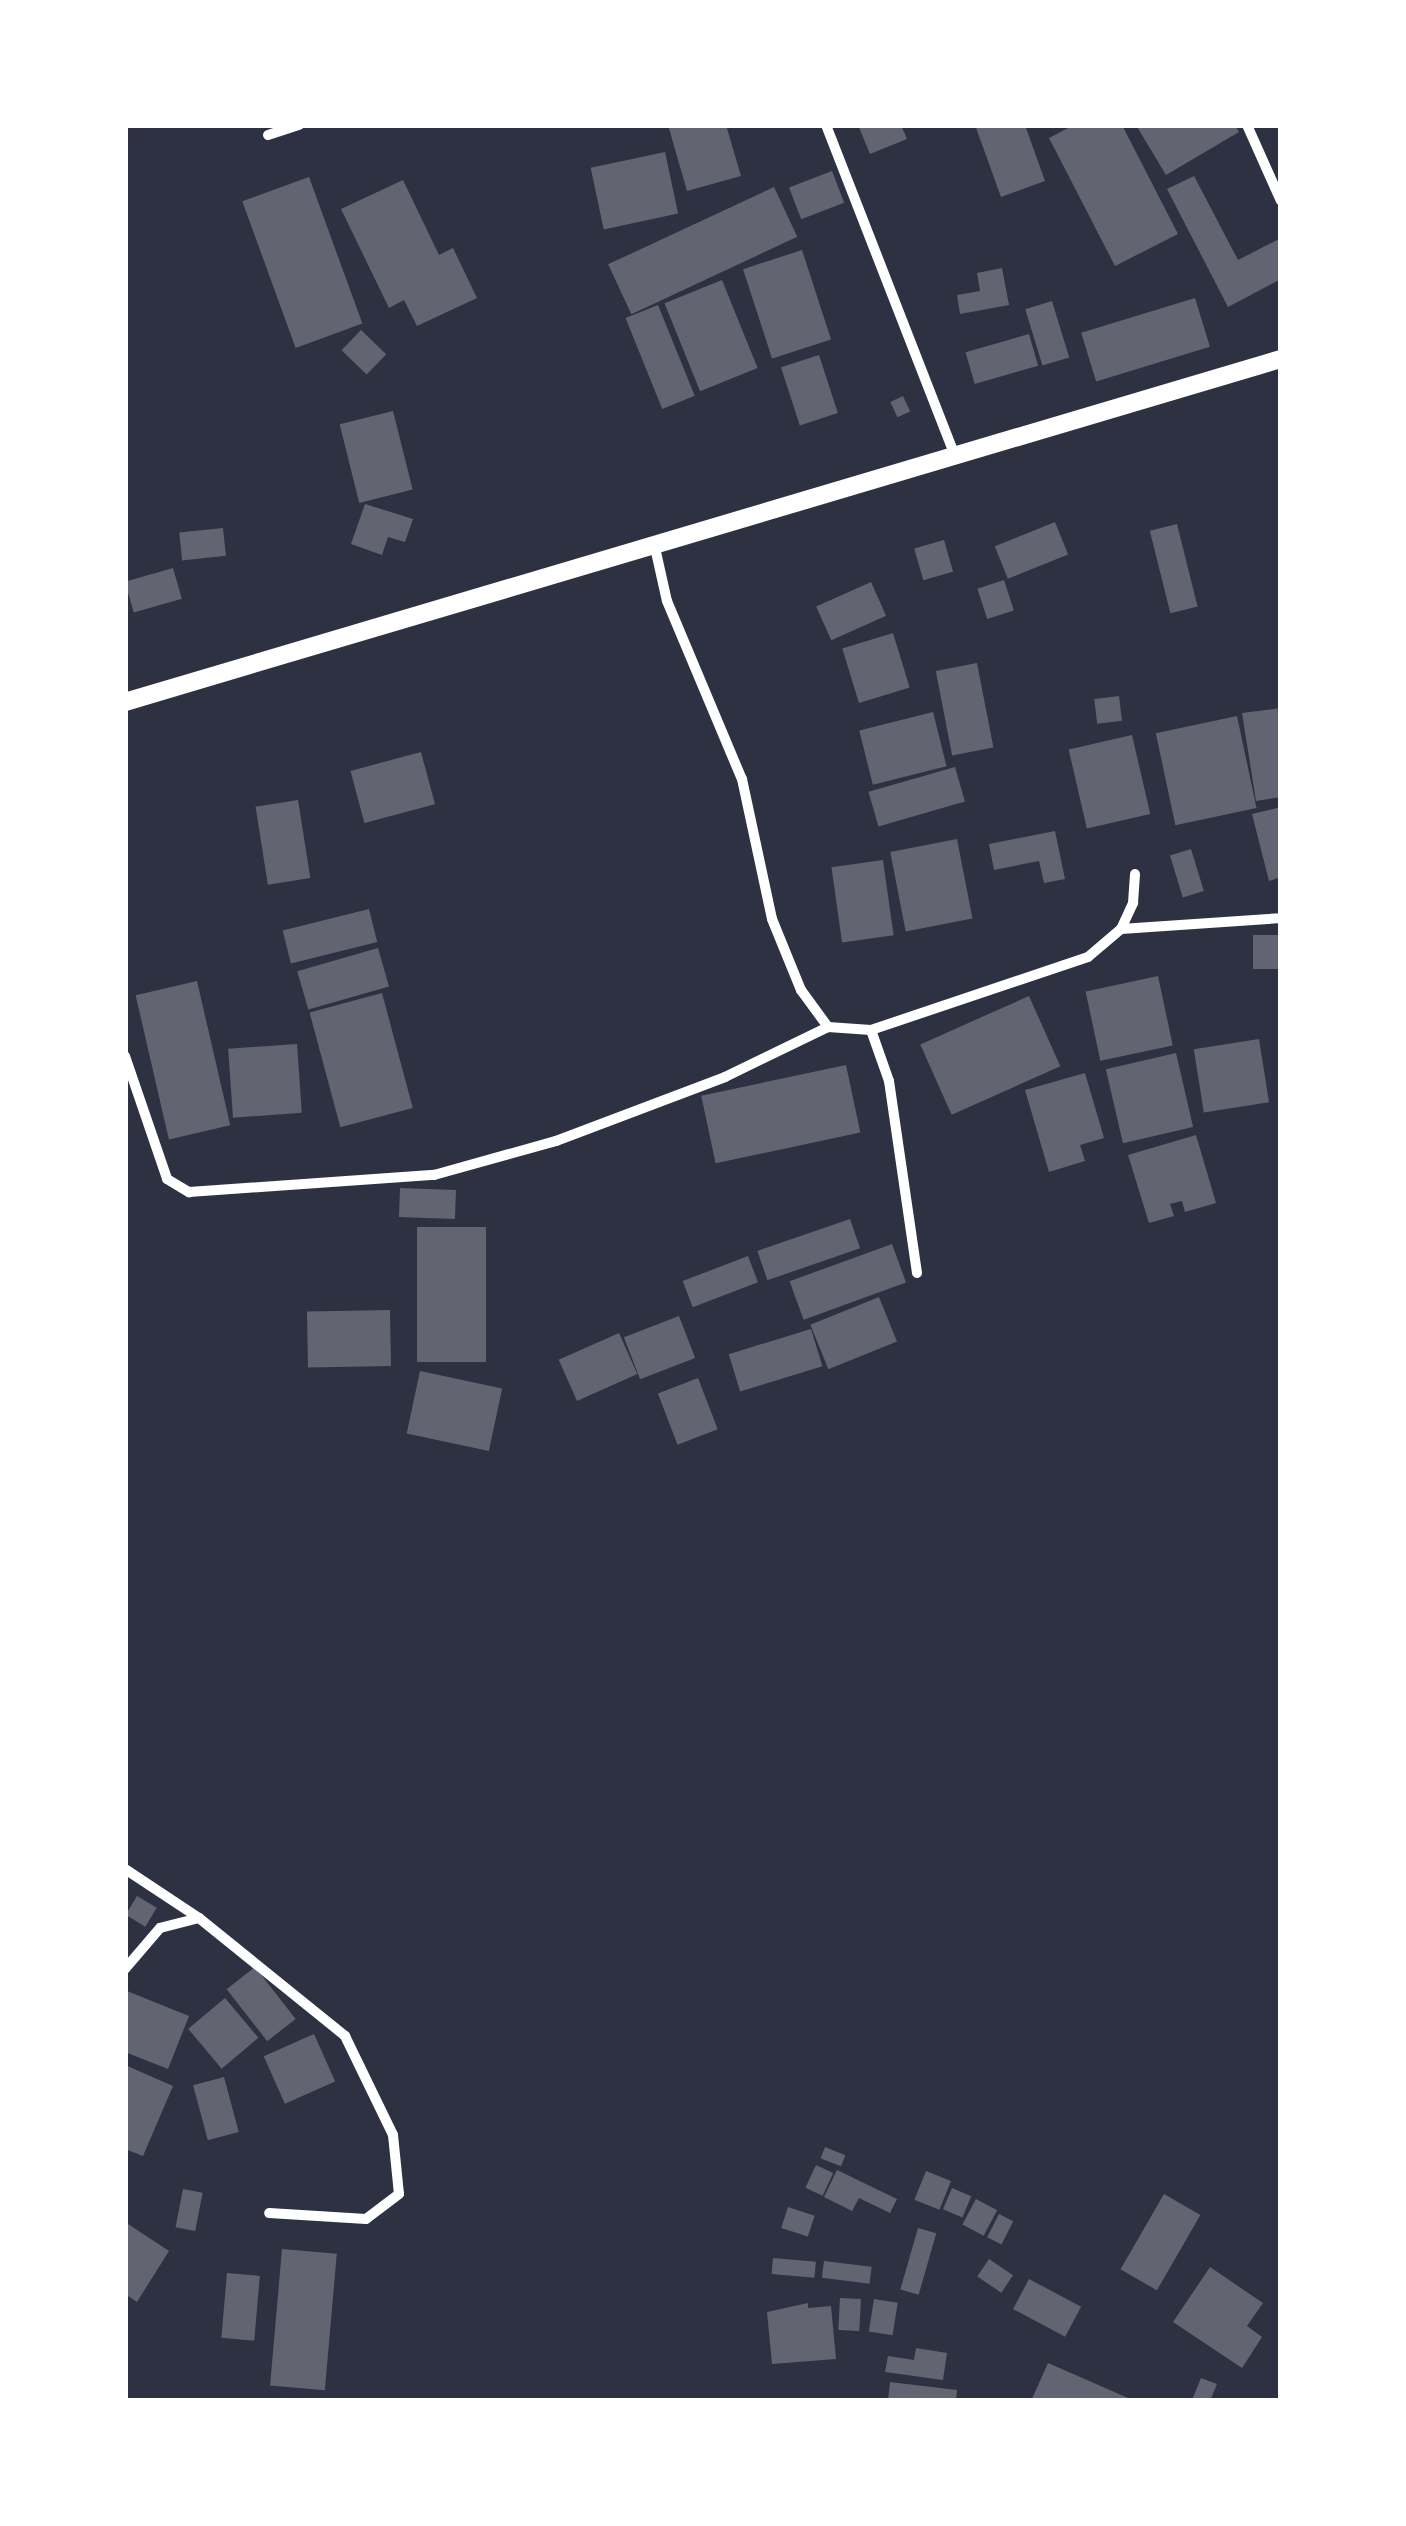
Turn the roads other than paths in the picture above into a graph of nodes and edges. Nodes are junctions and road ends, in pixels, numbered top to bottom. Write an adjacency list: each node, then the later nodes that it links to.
1 (299, 125): 4 (street)
2 (826, 125): 7 (street)
3 (1247, 125): 5 (street)
4 (268, 135)
5 (1281, 201)
6 (1281, 359): 7 (street)
7 (956, 460): 8 (street)
8 (654, 542): 9 (street); 13 (street)
9 (125, 702)
10 (1135, 874): 12 (street)
11 (1281, 918): 12 (street)
12 (1121, 928): 14 (street)
13 (828, 1027): 14 (street); 15 (street)
14 (871, 1030): 16 (street)
15 (125, 1056)
16 (917, 1273)
17 (125, 1869): 18 (street)
18 (199, 1918): 19 (street); 20 (street)
19 (125, 1969)
20 (270, 2213)

